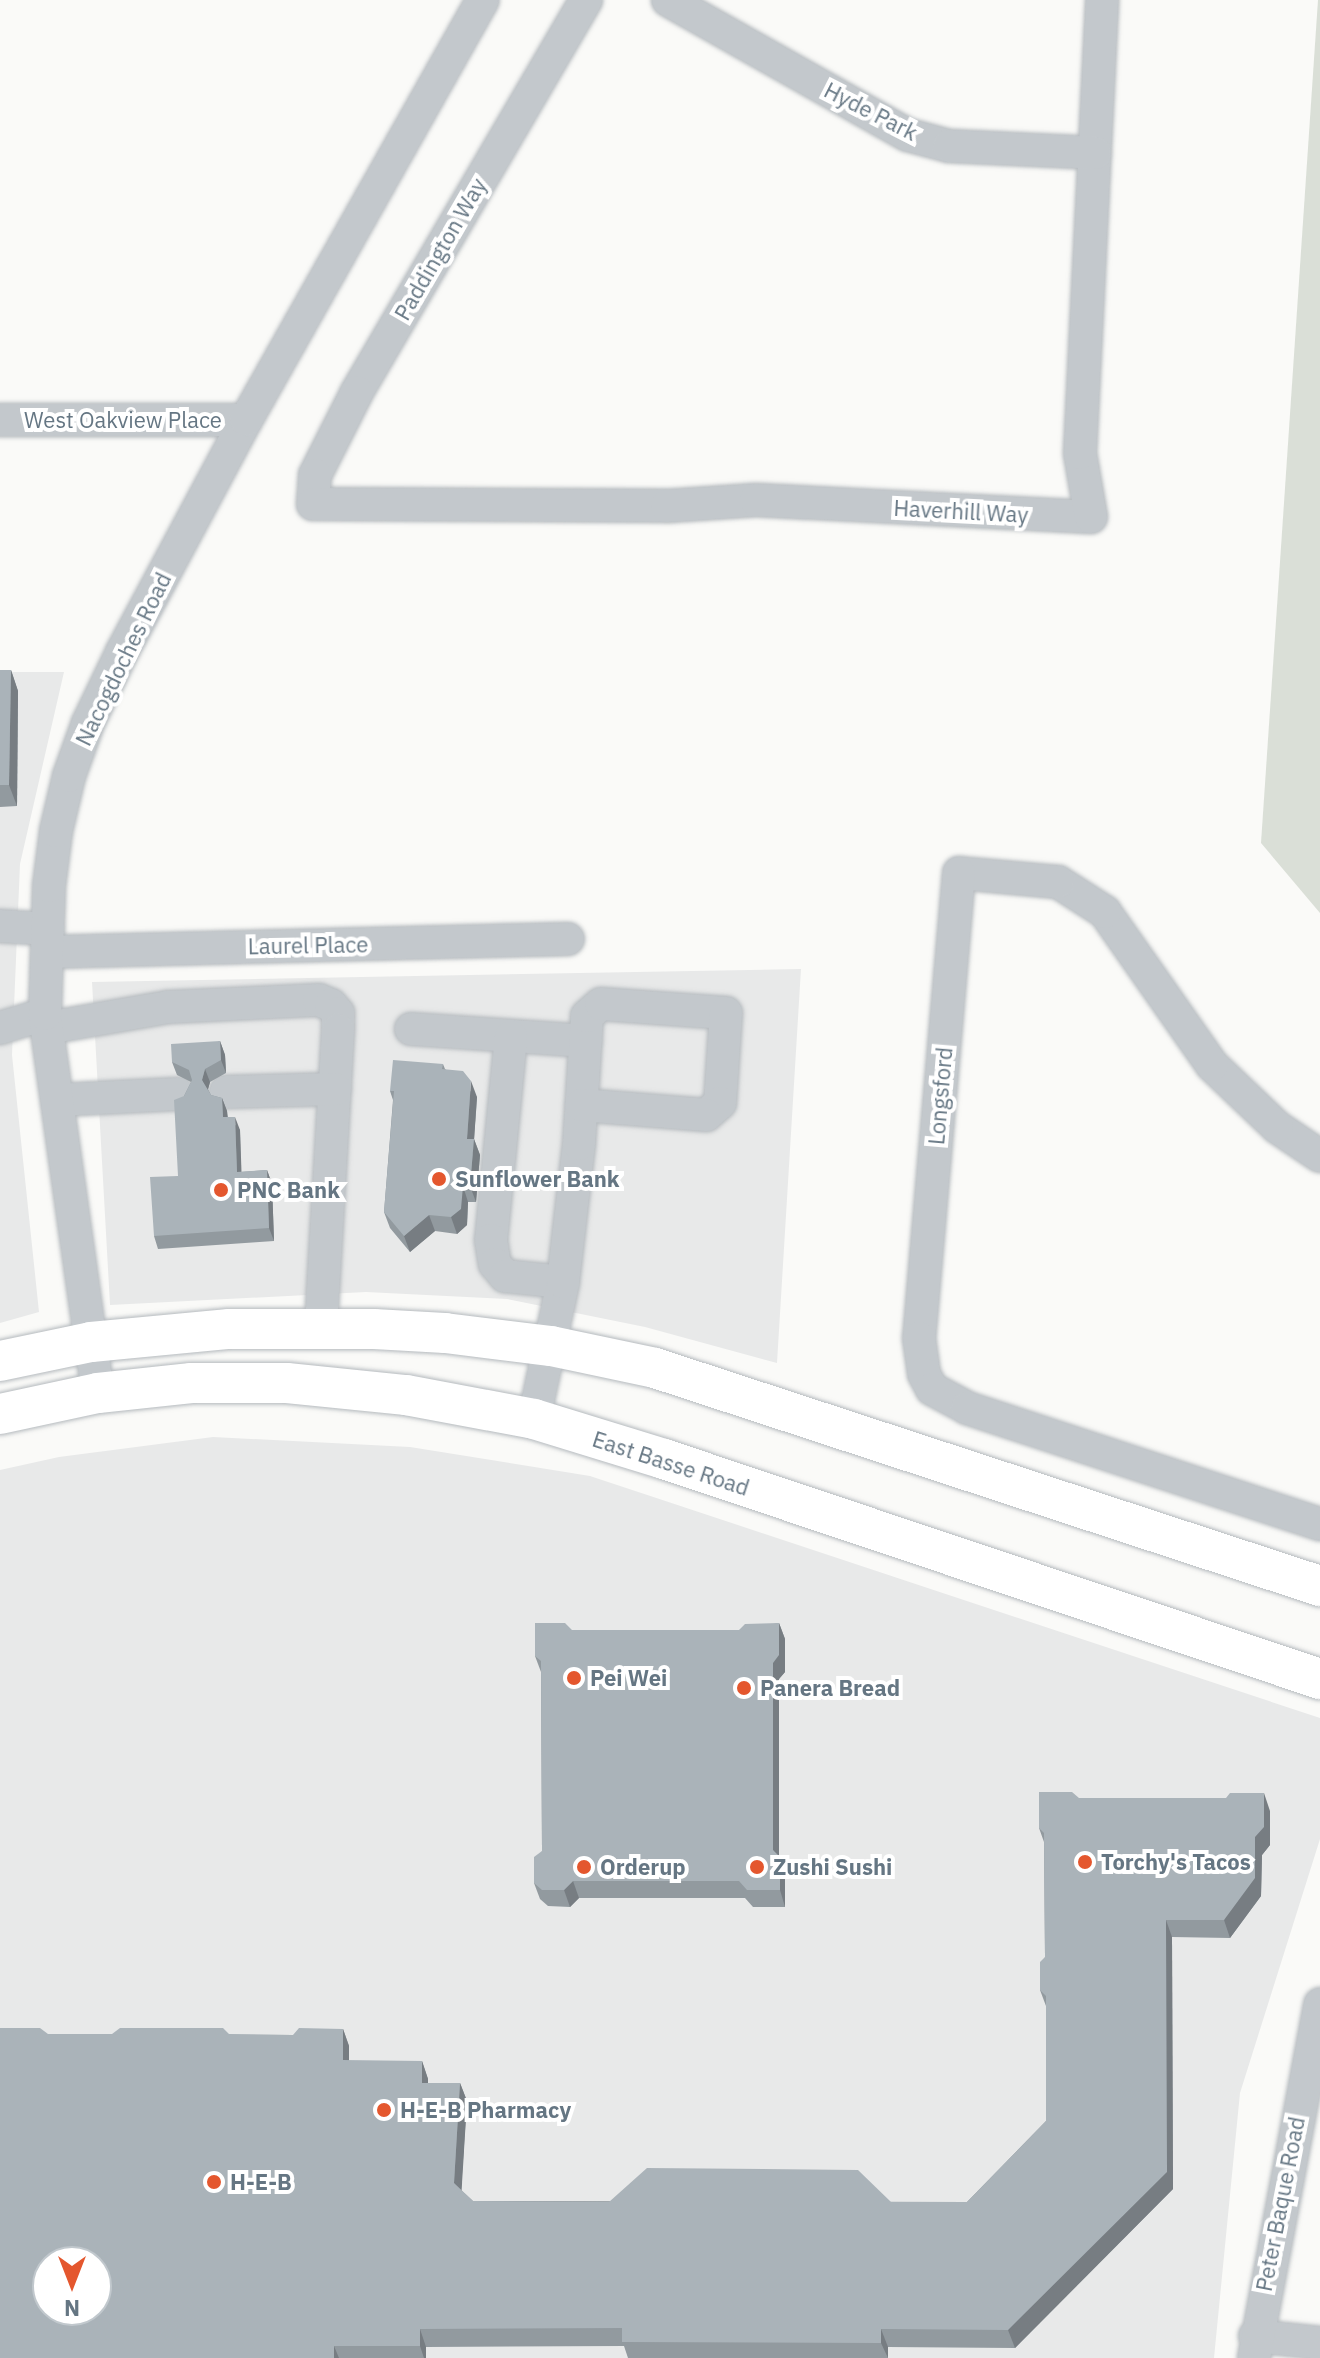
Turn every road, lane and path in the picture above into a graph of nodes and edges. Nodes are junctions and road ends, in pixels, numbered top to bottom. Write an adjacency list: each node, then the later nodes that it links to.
1 (483, 0): 7 (street, Nacogdoches Road)
2 (586, 0): 8 (street, Paddington Way)
3 (668, 0): 5 (street, Hyde Park)
4 (1102, 0): 5 (street, Haverhill Way)
5 (1095, 153): 8 (street, Haverhill Way)
6 (0, 420): 7 (street, West Oakview Place)
7 (246, 420): 11 (street, Nacogdoches Road)
8 (313, 504)
9 (0, 926): 11 (street, Laurel Place)
10 (568, 939): 11 (street, Laurel Place)
11 (47, 940): 12 (street, Nacogdoches Road)
12 (46, 1021): 13 (street); 17 (street); 20 (street, Nacogdoches Road)
13 (0, 1028)
14 (411, 1029): 15 (street)
15 (511, 1037): 16 (street); 23 (street)
16 (586, 1041): 21 (street); 21 (street)
17 (335, 1089): 18 (street); 24 (street)
18 (226, 1092)
19 (178, 1094): 20 (street)
20 (57, 1100): 25 (street, Nacogdoches Road)
21 (581, 1105): 23 (street)
22 (1320, 1156): 31 (street, Longsford)
23 (563, 1282): 26 (street)
24 (321, 1329): 25 (main road); 26 (main road)
25 (91, 1342): 27 (main road); 28 (street, Nacogdoches Road)
26 (551, 1346): 30 (street); 32 (main road)
27 (0, 1361)
28 (98, 1393): 29 (main road, East Basse Road); 30 (main road, East Basse Road)
29 (0, 1414)
30 (534, 1419): 33 (main road, East Basse Road)
31 (1320, 1524)
32 (1320, 1586)
33 (1320, 1679)
34 (1320, 2004): 36 (street, Peter Baque Road)
35 (1320, 2343): 36 (street)
36 (1255, 2347)

